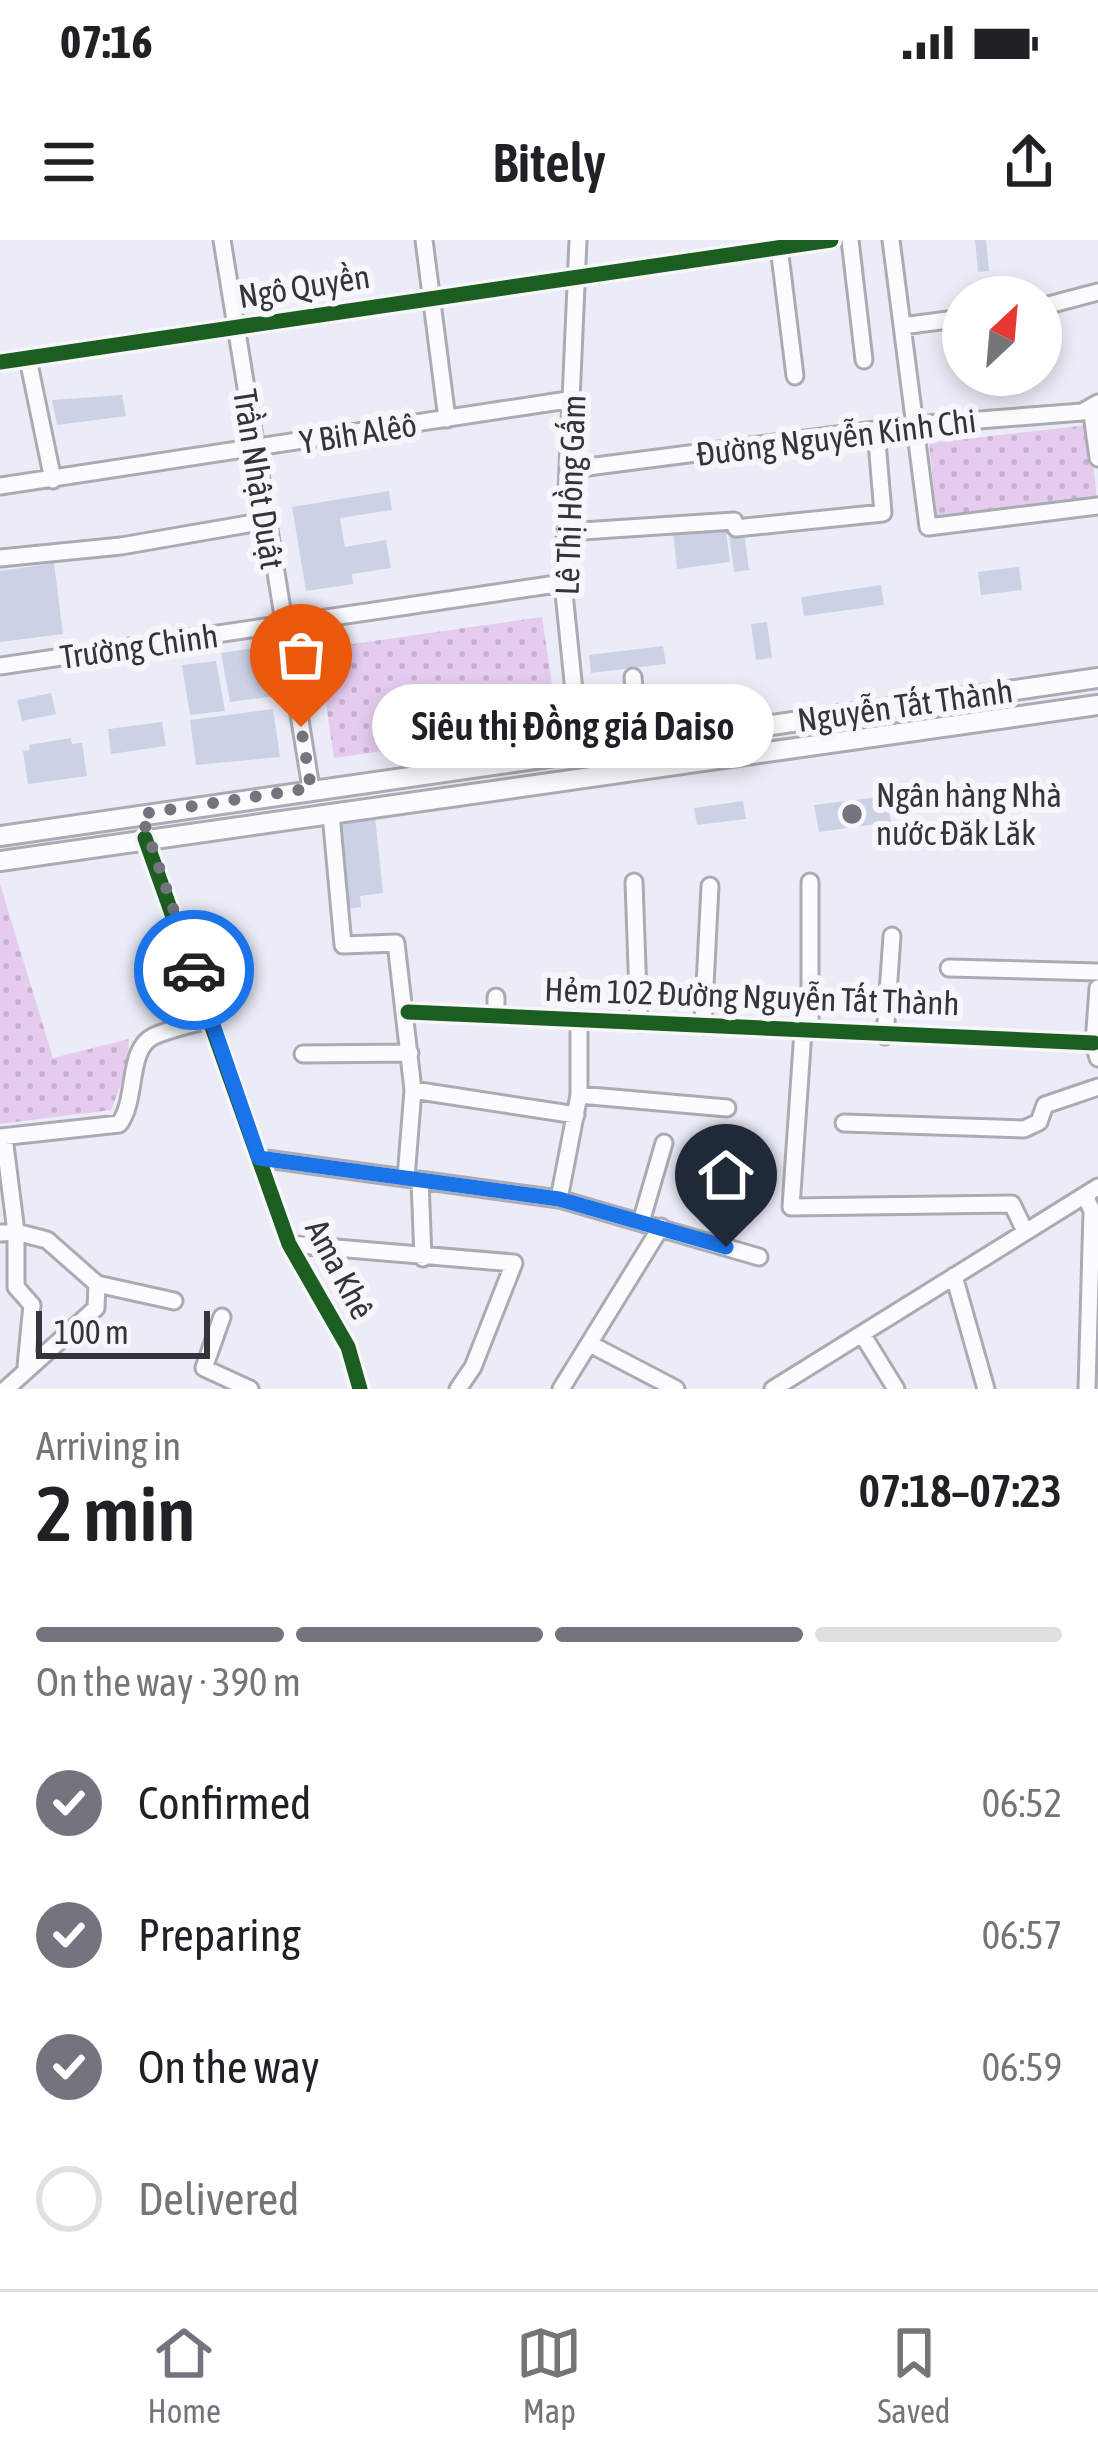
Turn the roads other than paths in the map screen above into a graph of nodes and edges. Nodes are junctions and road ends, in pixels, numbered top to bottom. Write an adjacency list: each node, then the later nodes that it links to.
1 (222, 240): 14 (street, Trần Nhật Duật)
2 (424, 240): 10 (street)
3 (578, 240): 8 (street, Lê Thị Hồng Gấm)
4 (831, 240): 7 (street, Ngô Quyền)
5 (850, 240): 16 (street)
6 (891, 240): 13 (street)
7 (779, 248): 8 (street, Ngô Quyền); 18 (street)
8 (574, 277): 10 (street, Ngô Quyền); 19 (street, Lê Thị Hồng Gấm)
9 (1098, 292): 11 (street)
10 (432, 297): 14 (street, Ngô Quyền); 21 (street)
11 (1062, 301)
12 (942, 320): 13 (street)
13 (902, 326): 22 (street)
14 (235, 327): 15 (street, Ngô Quyền); 24 (street, Trần Nhật Duật)
15 (28, 359): 17 (street, Ngô Quyền); 27 (street)
16 (865, 361)
17 (0, 362)
18 (795, 376)
19 (574, 399): 21 (street, Y Bih Alêô); 26 (street, Lê Thị Hồng Gấm)
20 (1094, 405): 22 (street, Đường Nguyễn Kinh Chi); 25 (street)
21 (447, 419): 24 (street, Y Bih Alêô)
22 (914, 425): 23 (street, Đường Nguyễn Kinh Chi); 29 (street)
23 (876, 430): 26 (street, Đường Nguyễn Kinh Chi); 31 (street)
24 (252, 449): 27 (street, Y Bih Alêô); 30 (street, Trần Nhật Duật)
25 (1098, 458)
26 (572, 469): 31 (street, Lê Thị Hồng Gấm)
27 (53, 480): 28 (street, Y Bih Alêô)
28 (0, 486)
29 (1098, 506)
30 (265, 521): 32 (street); 34 (street, Trần Nhật Duật)
31 (567, 532): 33 (street, Lê Thị Hồng Gấm)
32 (0, 558)
33 (563, 583): 34 (street, Trường Chinh); 40 (street, Lê Thị Hồng Gấm)
34 (284, 625): 35 (street, Trường Chinh); 41 (street, Trần Nhật Duật)
35 (0, 666)
36 (633, 677): 39 (street)
37 (1098, 678): 39 (main road, Nguyễn Tất Thành)
38 (1098, 705): 43 (main road, Nguyễn Tất Thành)
39 (639, 741): 40 (main road, Nguyễn Tất Thành)
40 (580, 749): 41 (main road, Nguyễn Tất Thành)
41 (311, 788): 42 (main road, Nguyễn Tất Thành)
42 (141, 814): 44 (main road, Nguyễn Tất Thành); 45 (main road)
43 (331, 814): 45 (main road, Nguyễn Tất Thành); 55 (street)
44 (0, 836)
45 (146, 838): 46 (main road, Nguyễn Tất Thành); 57 (street, Ama Khê)
46 (0, 861)
47 (634, 882): 59 (street)
48 (810, 882): 61 (street)
49 (710, 886): 60 (street)
50 (892, 936): 62 (street)
51 (949, 968): 52 (street)
52 (1098, 972)
53 (1098, 988): 63 (street)
54 (496, 997): 56 (street)
55 (408, 1012): 56 (street, Hẻm 102 Đường Nguyễn Tất Thành); 64 (street)
56 (496, 1016): 58 (street, Hẻm 102 Đường Nguyễn Tất Thành)
57 (212, 1019): 72 (street); 74 (street, Ama Khê)
58 (579, 1020): 59 (street, Hẻm 102 Đường Nguyễn Tất Thành); 68 (street)
59 (639, 1023): 60 (street, Hẻm 102 Đường Nguyễn Tất Thành)
60 (703, 1026): 61 (street, Hẻm 102 Đường Nguyễn Tất Thành)
61 (806, 1031): 62 (street, Hẻm 102 Đường Nguyễn Tất Thành); 80 (street)
62 (885, 1036): 63 (street, Hẻm 102 Đường Nguyễn Tất Thành)
63 (1096, 1050)
64 (410, 1052): 65 (street); 67 (street)
65 (303, 1054)
66 (1098, 1087): 71 (street)
67 (413, 1090): 70 (street); 75 (street)
68 (579, 1095): 69 (street); 70 (street)
69 (728, 1108)
70 (576, 1115): 77 (street)
71 (844, 1123)
72 (2, 1137): 81 (street)
73 (664, 1143): 78 (street)
74 (259, 1158): 75 (street); 82 (street, Ama Khê)
75 (413, 1179): 77 (street); 84 (street)
76 (1092, 1191): 80 (street); 87 (street)
77 (559, 1199): 78 (street)
78 (641, 1222): 79 (street)
79 (661, 1227): 83 (street); 91 (street)
80 (1025, 1231): 85 (street)
81 (8, 1232): 86 (street); 93 (street)
82 (289, 1244): 84 (street); 98 (street, Ama Khê)
83 (759, 1257)
84 (423, 1258): 99 (street)
85 (954, 1276): 90 (street); 103 (street)
86 (97, 1284): 88 (street); 93 (street)
87 (1095, 1297): 92 (street)
88 (174, 1300)
89 (222, 1317): 97 (street)
90 (862, 1334): 94 (street); 102 (street)
91 (590, 1344): 95 (street); 100 (street)
92 (1094, 1357): 104 (street)
93 (26, 1366): 96 (street)
94 (801, 1382): 101 (street)
95 (670, 1386)
96 (6, 1389)
97 (250, 1389)
98 (360, 1389)
99 (458, 1389)
100 (562, 1389)
101 (773, 1389)
102 (896, 1389)
103 (986, 1389)
104 (1087, 1389)

